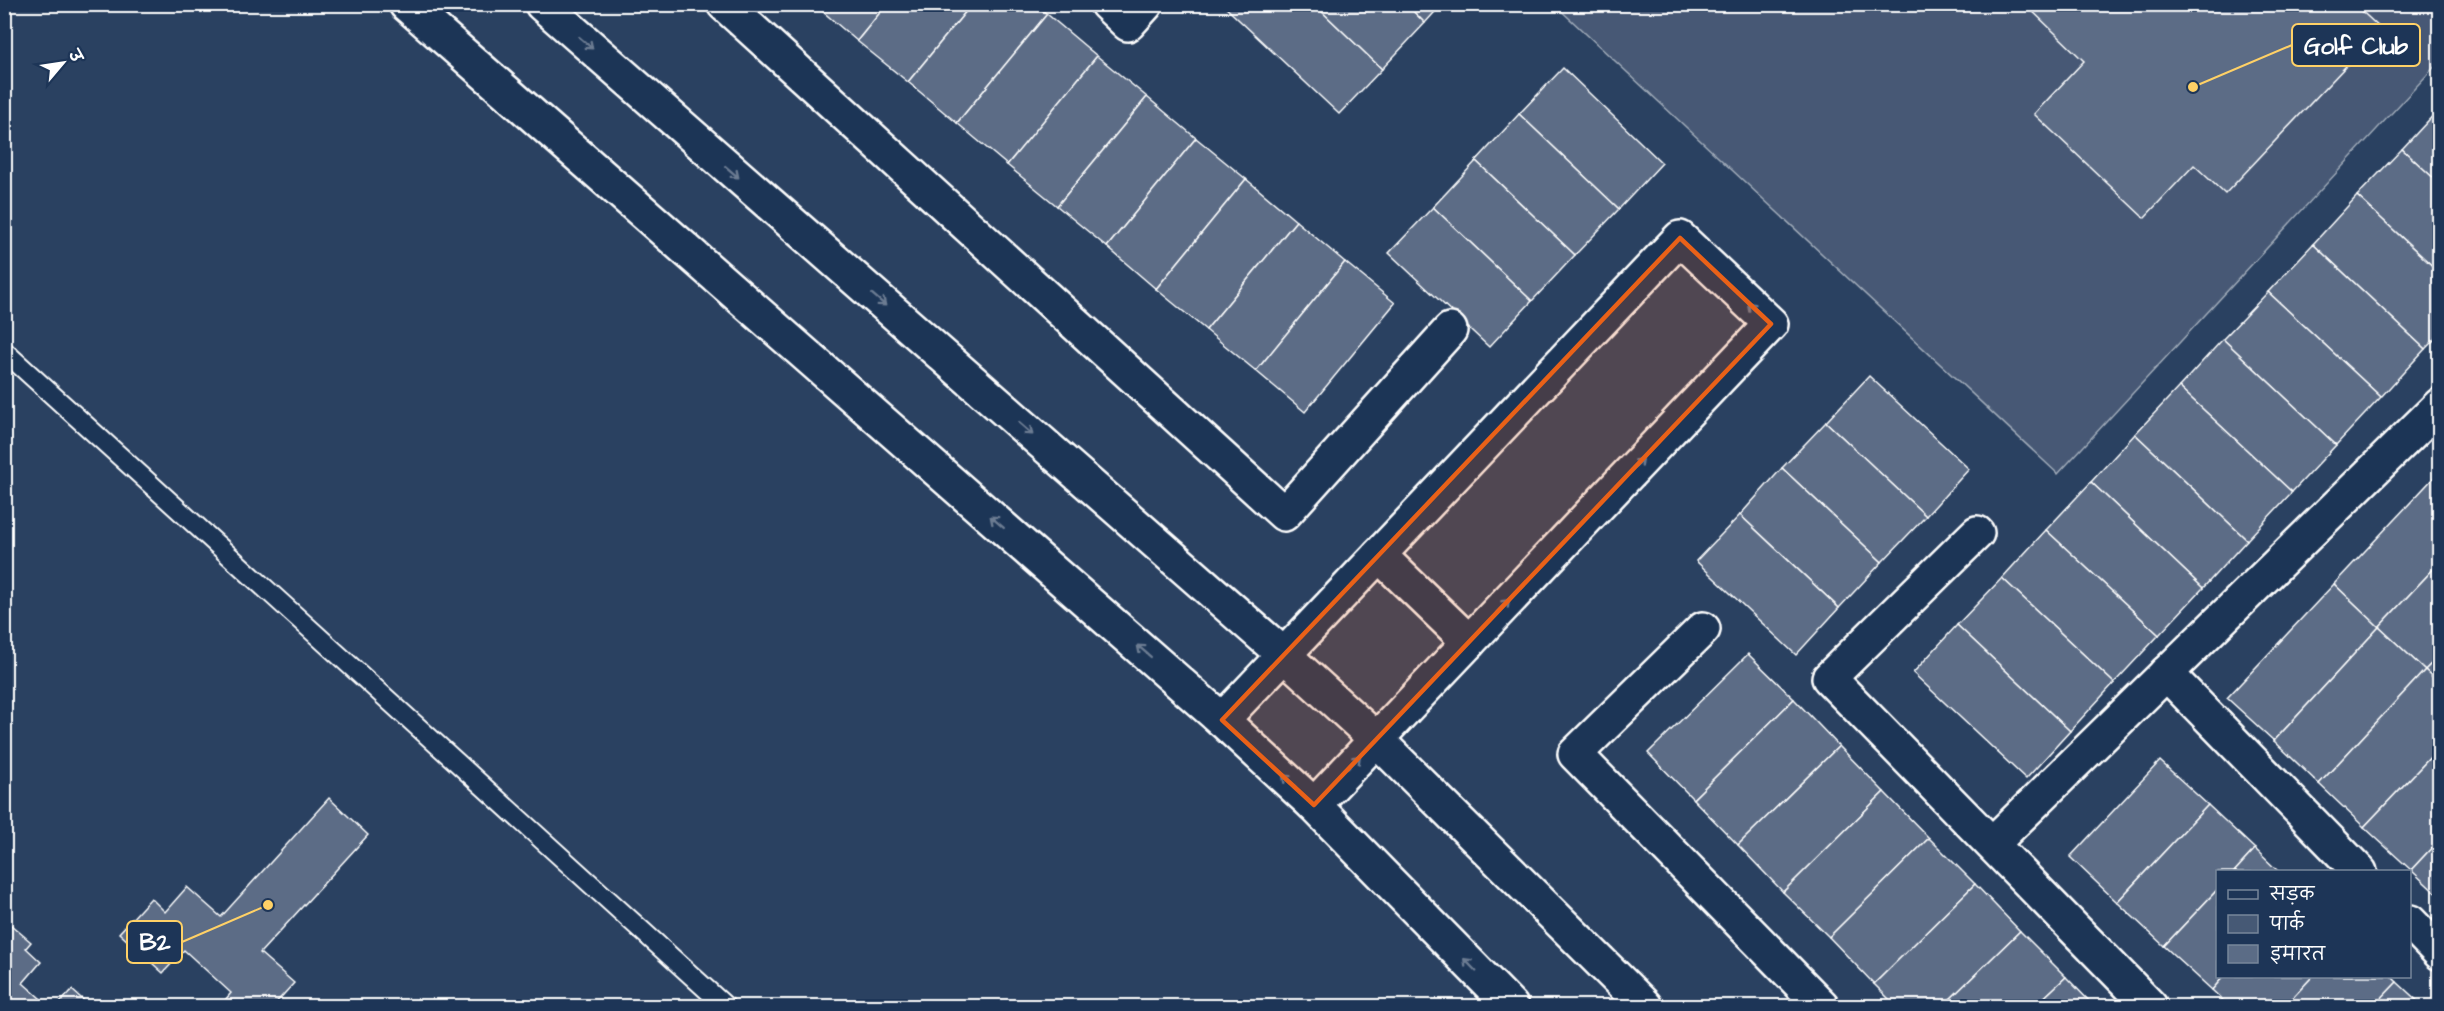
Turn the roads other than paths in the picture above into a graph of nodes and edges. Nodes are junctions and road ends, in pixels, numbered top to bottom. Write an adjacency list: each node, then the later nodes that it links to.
1 (406, 4): 15 (street, one-way to 1)
2 (542, 4): 13 (street, one-way to 13)
3 (724, 4): 6 (street)
4 (1107, 4): 5 (street)
5 (1146, 4)
6 (1450, 330)
7 (4, 351): 22 (lane)
8 (2439, 405): 14 (street)
9 (1977, 533): 18 (street)
10 (1378, 555): 12 (street); 12 (street, one-way to 10); 13 (street)
11 (1702, 629): 25 (street)
12 (1469, 642): 16 (street)
13 (1284, 655): 15 (street); 16 (street)
14 (2166, 673): 18 (street); 19 (street)
15 (1222, 720): 17 (street, one-way to 15)
16 (1376, 739): 17 (street, one-way to 16); 24 (street)
17 (1314, 805): 23 (street, one-way to 17)
18 (1992, 844): 26 (street)
19 (2358, 870)
20 (2411, 924): 21 (street)
21 (2439, 953)
22 (724, 1006)
23 (1511, 1006)
24 (1645, 1006)
25 (1822, 1006)
26 (2150, 1006)

